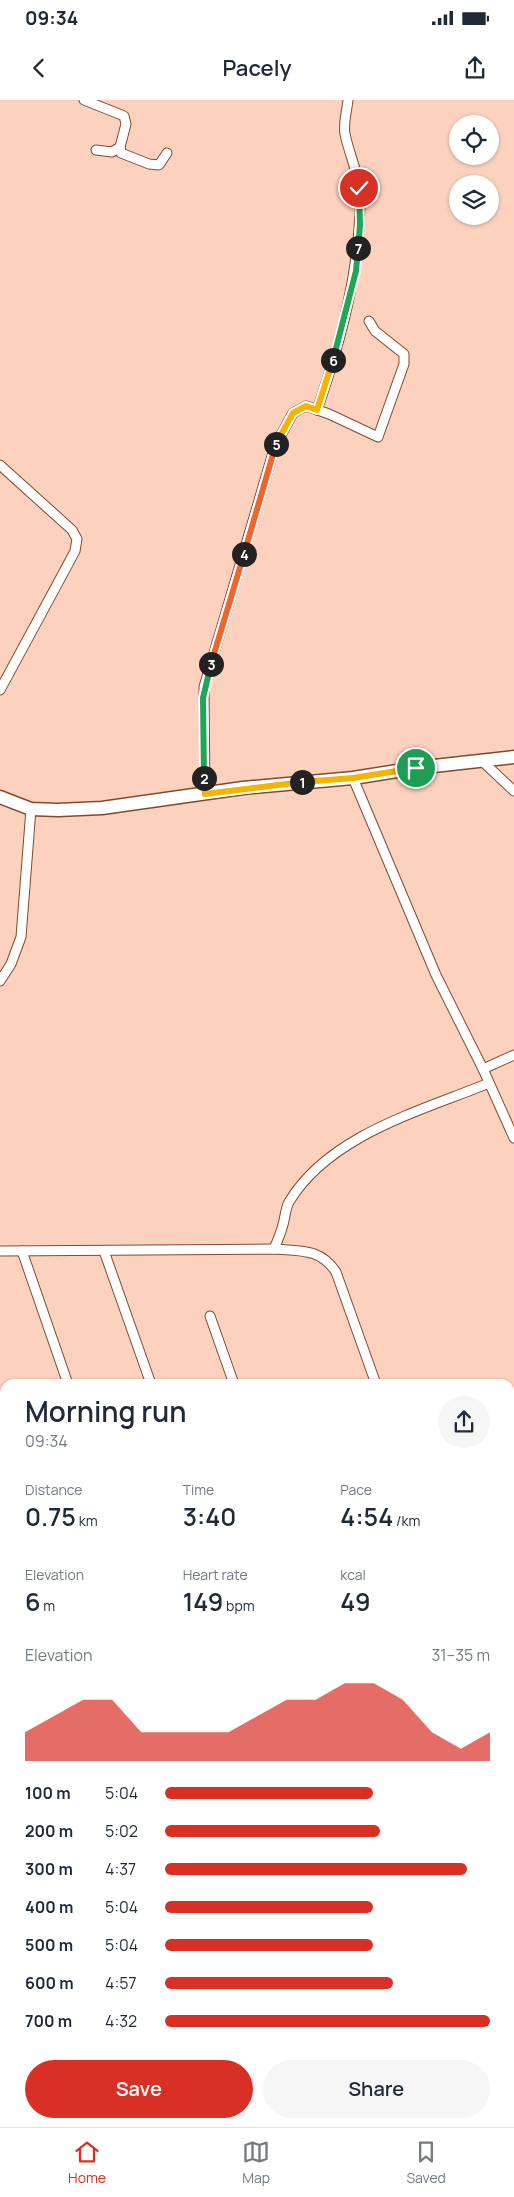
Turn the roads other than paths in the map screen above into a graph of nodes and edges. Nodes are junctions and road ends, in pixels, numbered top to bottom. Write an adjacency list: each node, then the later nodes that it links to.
1 (84, 100): 3 (street)
2 (348, 100): 7 (street)
3 (120, 147): 4 (street); 5 (street)
4 (96, 150)
5 (166, 153)
6 (370, 321): 7 (street)
7 (317, 410): 14 (street)
8 (0, 465): 9 (street)
9 (0, 690)
10 (514, 757): 11 (street)
11 (481, 760): 12 (street); 13 (street)
12 (353, 778): 14 (street); 19 (street)
13 (514, 791)
14 (205, 794): 16 (street)
15 (0, 797): 16 (street)
16 (31, 809): 17 (street)
17 (0, 981)
18 (514, 1055): 19 (street)
19 (483, 1069): 20 (street)
20 (489, 1083): 21 (street); 22 (street)
21 (514, 1138)
22 (274, 1249): 25 (street); 30 (street)
23 (0, 1250): 24 (street)
24 (22, 1251): 25 (street); 27 (street)
25 (104, 1251): 28 (street)
26 (210, 1316): 29 (street)
27 (66, 1379)
28 (149, 1379)
29 (232, 1379)
30 (374, 1379)

